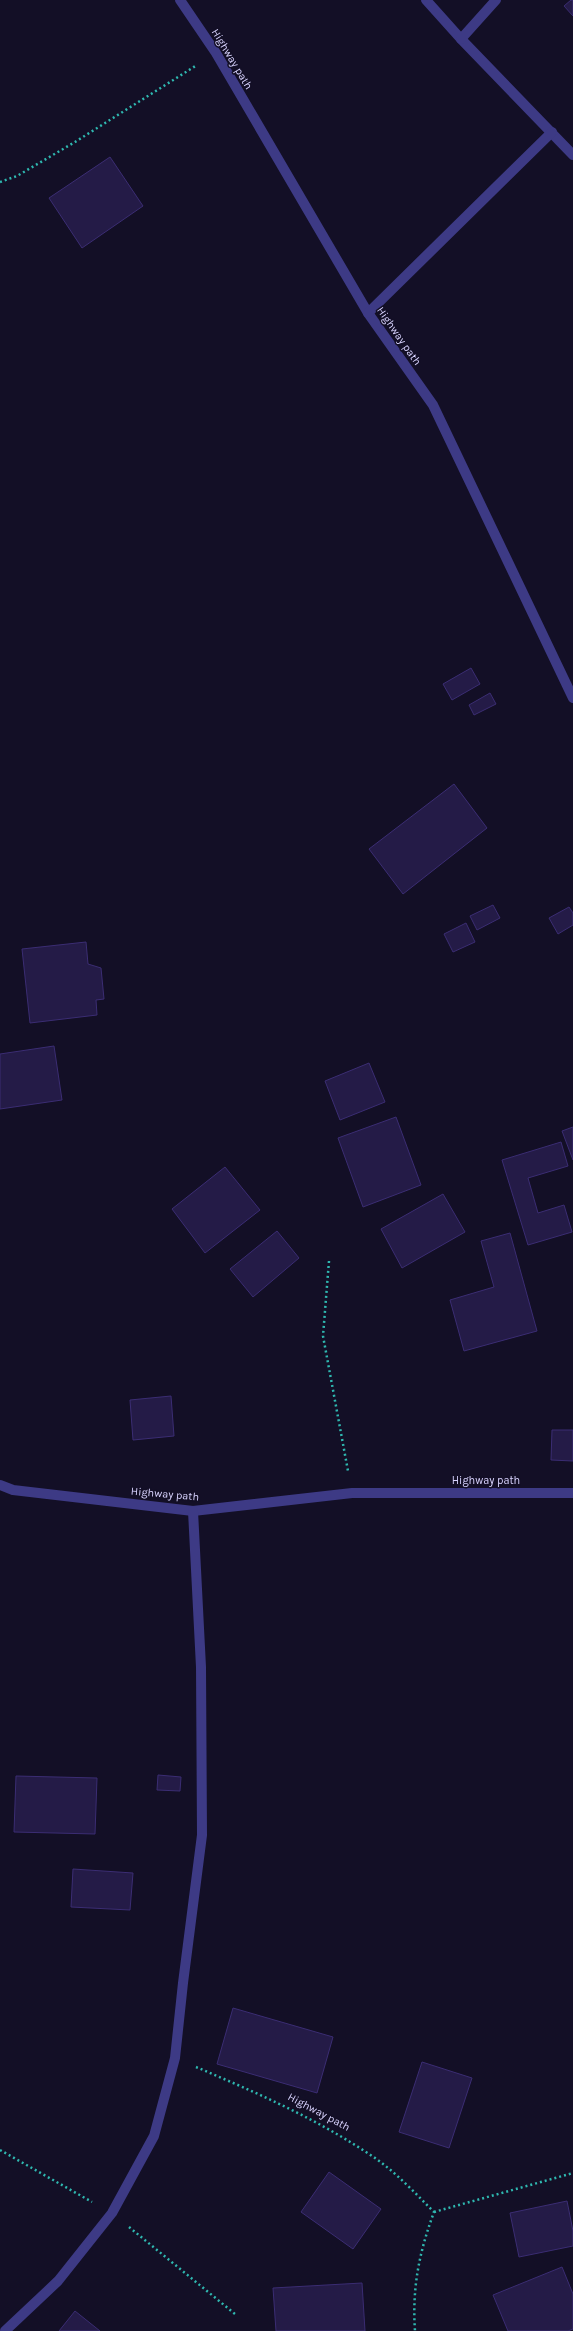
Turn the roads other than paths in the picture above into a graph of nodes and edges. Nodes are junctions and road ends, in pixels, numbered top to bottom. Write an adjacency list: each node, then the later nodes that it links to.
1 (180, 0): 7 (street, Highway path)
2 (426, 0): 4 (street)
3 (496, 0): 4 (street)
4 (461, 39): 5 (street)
5 (552, 132): 6 (street); 7 (street)
6 (573, 155)
7 (368, 313): 8 (street, Highway path)
8 (573, 698)
9 (0, 1486): 11 (street, Highway path)
10 (573, 1493): 11 (street, Highway path)
11 (193, 1511): 12 (street)
12 (5, 2331)

